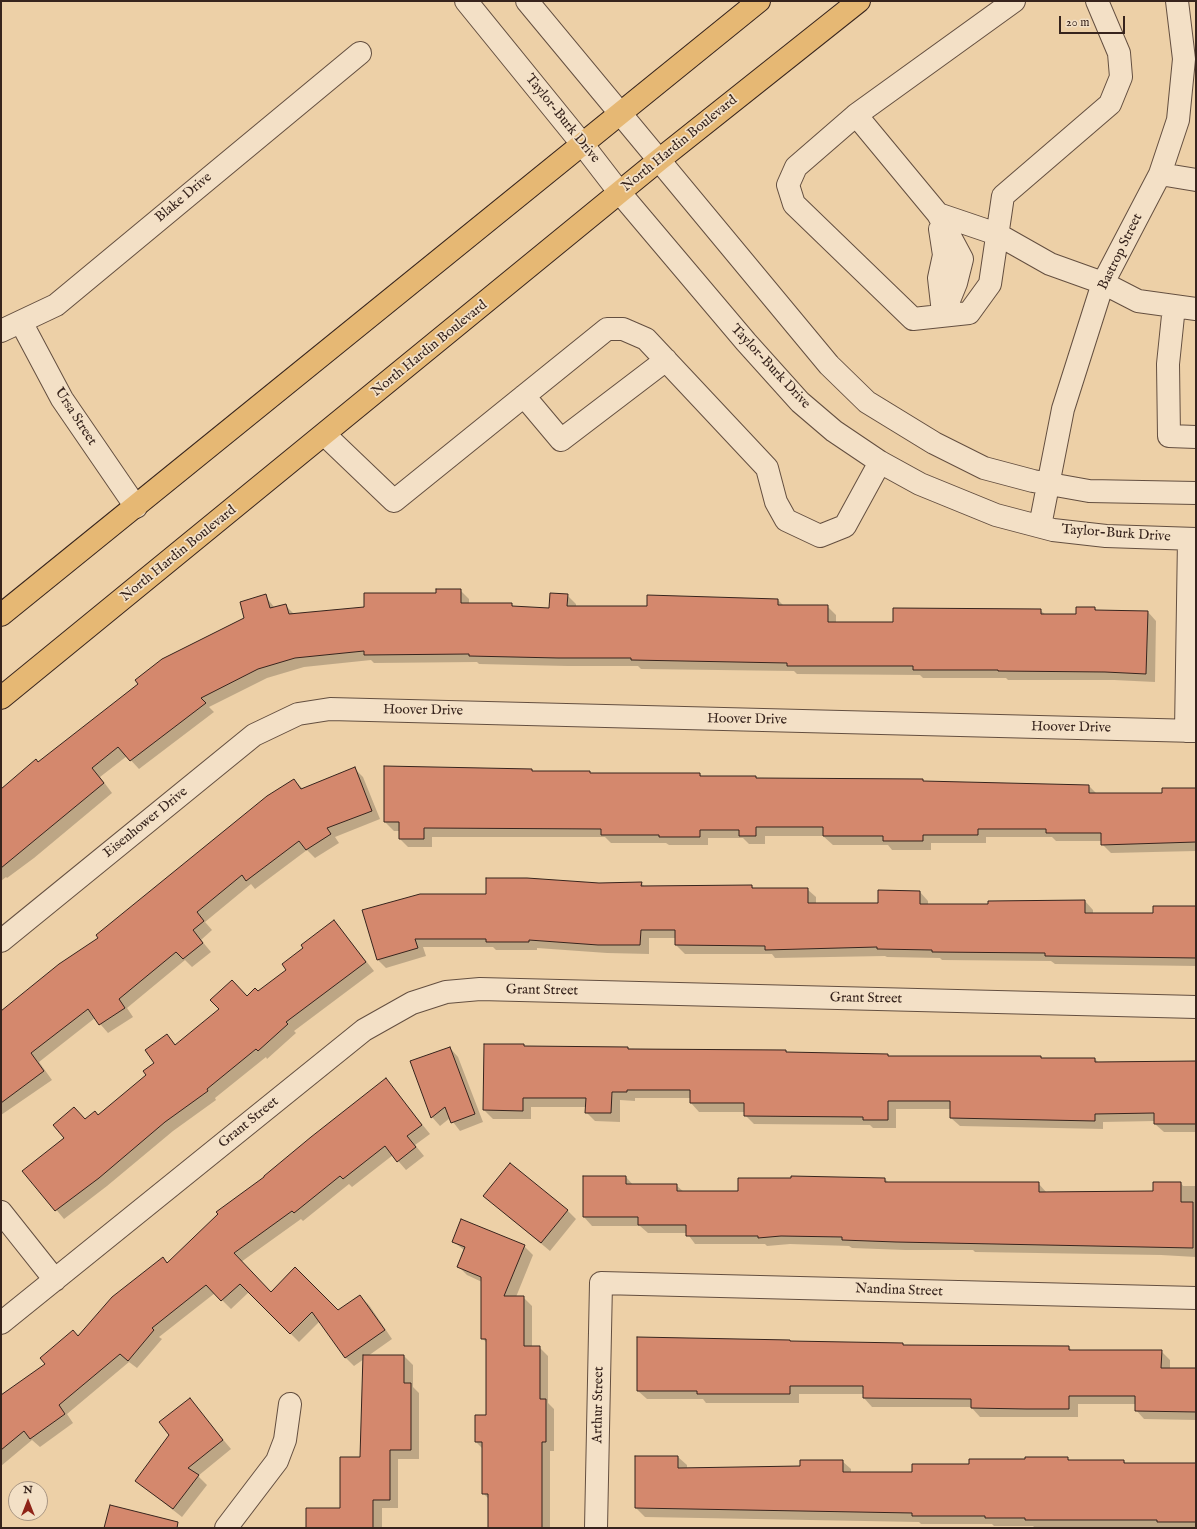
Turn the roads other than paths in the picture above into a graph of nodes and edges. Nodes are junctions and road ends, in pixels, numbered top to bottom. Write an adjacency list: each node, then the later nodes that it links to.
1 (466, 1): 12 (street, Taylor-Burk Drive)
2 (527, 1): 10 (street)
3 (759, 1): 10 (main road)
4 (859, 1): 13 (main road, North Hardin Boulevard)
5 (1014, 1): 11 (street)
6 (1096, 1): 18 (street)
7 (1177, 1): 9 (street, Bastrop Street)
8 (360, 53): 23 (street, Blake Drive)
9 (1190, 59): 14 (street, Bastrop Street)
10 (620, 114): 12 (main road); 13 (street)
11 (856, 115): 17 (street); 22 (street)
12 (583, 145): 16 (street, Taylor-Burk Drive); 32 (main road)
13 (658, 160): 16 (main road, North Hardin Boulevard); 30 (street)
14 (1160, 174): 15 (street); 19 (street, Bastrop Street)
15 (1196, 180)
16 (620, 193): 27 (main road, North Hardin Boulevard); 29 (street, Taylor-Burk Drive)
17 (938, 214): 18 (street); 22 (street)
18 (998, 234): 19 (street); 22 (street)
19 (1103, 283): 20 (street); 30 (street, Bastrop Street)
20 (1174, 306): 21 (street); 28 (street)
21 (1196, 310)
22 (943, 315)
23 (22, 322): 24 (street, Blake Drive); 32 (street, Ursa Street)
24 (1, 331)
25 (666, 360): 26 (street); 26 (street); 29 (street)
26 (524, 396): 27 (street)
27 (324, 435): 36 (main road, North Hardin Boulevard)
28 (1196, 437)
29 (880, 462): 33 (street, Taylor-Burk Drive)
30 (1049, 484): 31 (street); 33 (street, Bastrop Street)
31 (1196, 493)
32 (136, 507): 35 (main road)
33 (1040, 526): 34 (street, Taylor-Burk Drive)
34 (1193, 539): 38 (street)
35 (1, 616)
36 (1, 698)
37 (298, 714): 38 (street, Hoover Drive); 39 (street, Eisenhower Drive)
38 (1191, 731)
39 (1, 941)
40 (1196, 1007): 42 (street, Grant Street)
41 (1, 1212): 42 (street)
42 (55, 1280): 45 (street, Grant Street)
43 (601, 1283): 44 (street, Nandina Street); 48 (street, Arthur Street)
44 (1196, 1298)
45 (1, 1323)
46 (290, 1404): 47 (street)
47 (226, 1528)
48 (596, 1528)

